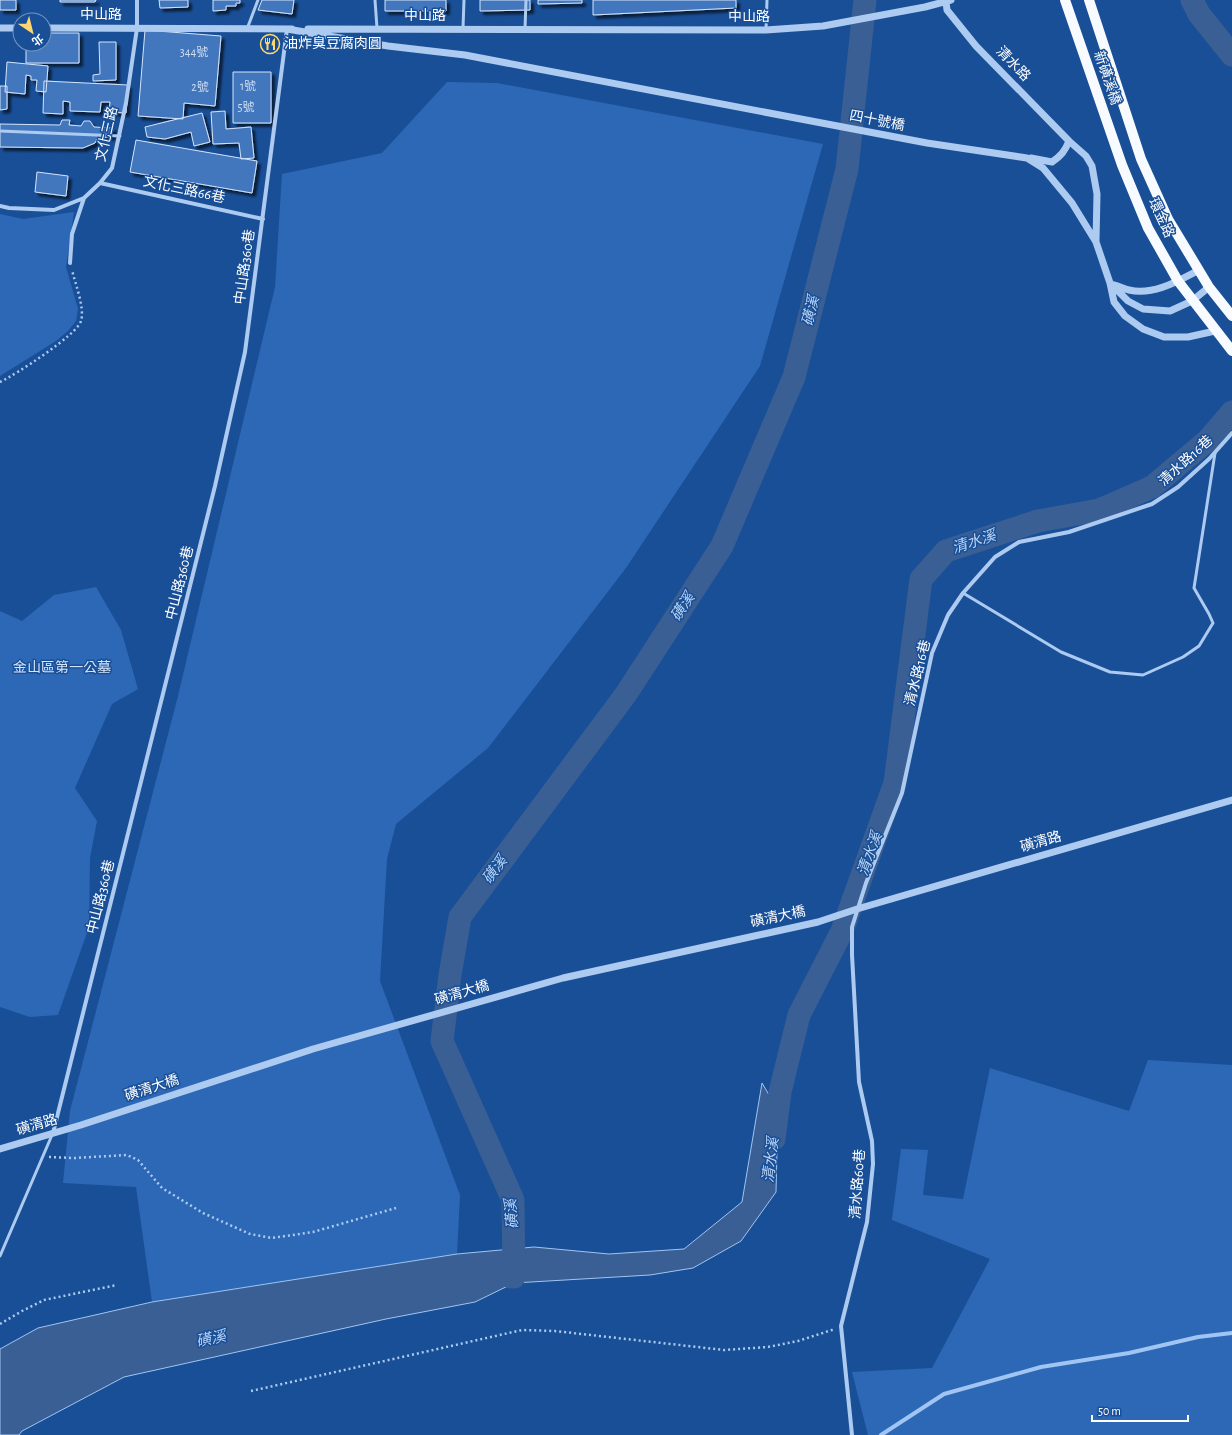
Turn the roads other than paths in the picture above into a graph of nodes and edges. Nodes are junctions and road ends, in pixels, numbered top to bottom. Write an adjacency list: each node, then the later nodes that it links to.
1 (137, 0): 13 (street, 文化三路)
2 (258, 0): 14 (lane)
3 (375, 0): 16 (lane)
4 (464, 0): 17 (lane)
5 (526, 0): 18 (lane)
6 (767, 0): 19 (lane)
7 (1065, 0): 26 (main road, 新磺溪橋)
8 (1089, 0): 25 (main road, 新磺溪橋)
9 (948, 1): 19 (street, 中山路); 22 (street, 清水路)
10 (0, 28): 11 (street)
11 (12, 28)
12 (52, 28): 13 (street, 中山路)
13 (137, 28): 14 (street, 中山路); 21 (street, 文化三路)
14 (247, 29): 15 (street, 中山路)
15 (287, 29): 16 (street, 中山路); 23 (street, 四十號橋); 30 (street, 中山路360巷)
16 (377, 29): 17 (street, 中山路)
17 (463, 29): 18 (street, 中山路)
18 (525, 29): 19 (street, 中山路)
19 (766, 30)
20 (0, 131): 21 (lane)
21 (120, 136): 27 (street, 文化三路)
22 (1069, 141): 24 (street, 清水路); 31 (street, 清水路)
23 (927, 143): 24 (street, 清水路)
24 (1027, 158): 31 (street, 清水路)
25 (1141, 159): 33 (main road, 環金路)
26 (1122, 165): 34 (main road, 環金路)
27 (100, 183): 28 (street, 文化三路); 30 (street, 文化三路66巷)
28 (84, 198): 29 (street, 文化三路); 32 (street)
29 (0, 206)
30 (263, 219): 47 (street, 中山路360巷)
31 (1096, 242): 35 (street, 清水路)
32 (70, 263)
33 (1199, 270): 34 (street); 36 (main road)
34 (1178, 281): 35 (street); 37 (main road)
35 (1110, 283): 37 (street); 39 (street, 清水路)
36 (1209, 287): 37 (street); 38 (main road)
37 (1192, 301): 39 (main road)
38 (1232, 316)
39 (1215, 331): 40 (main road)
40 (1232, 351)
41 (1232, 433): 42 (street, 清水路16巷)
42 (1215, 452): 43 (street, 清水路16巷); 43 (lane)
43 (963, 593): 45 (street, 清水路16巷)
44 (1232, 800): 45 (street, 磺清路)
45 (857, 909): 46 (street, 磺清大橋); 50 (street, 清水路60巷)
46 (81, 1125): 47 (street, 磺清路)
47 (53, 1134): 48 (street, 磺清路); 49 (lane)
48 (0, 1149)
49 (0, 1256)
50 (852, 1435)

